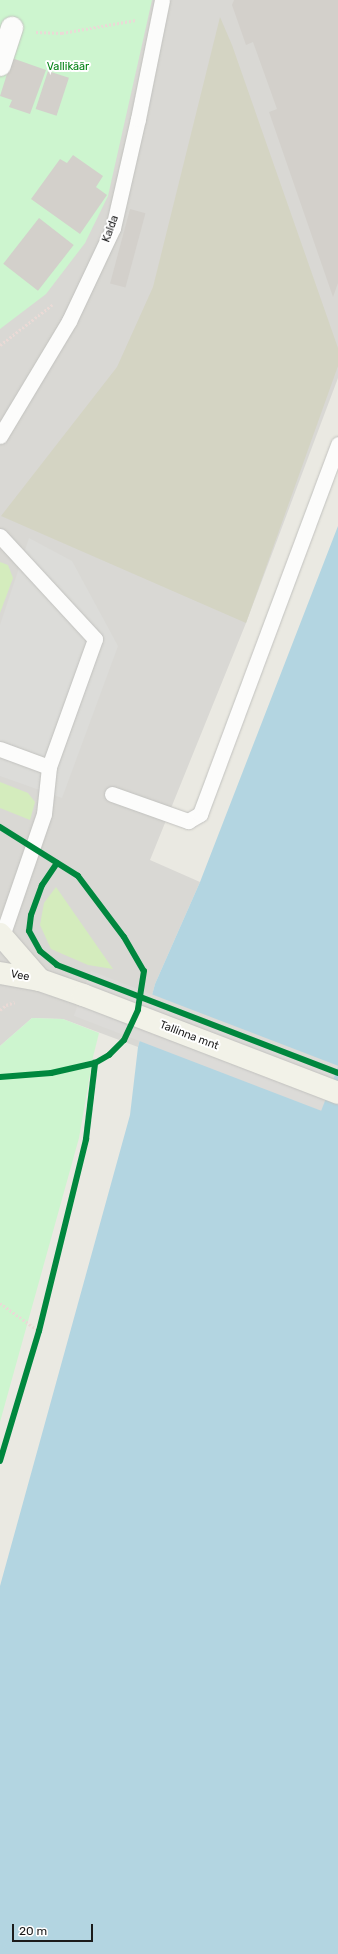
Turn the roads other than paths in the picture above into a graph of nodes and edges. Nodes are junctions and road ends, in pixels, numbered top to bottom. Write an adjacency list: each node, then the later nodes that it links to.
1 (162, 0): 4 (lane, Kalda)
2 (12, 28): 3 (street)
3 (0, 65)
4 (0, 436)
5 (338, 444): 9 (lane)
6 (0, 536): 8 (lane)
7 (0, 749): 8 (lane)
8 (49, 767): 10 (lane)
9 (112, 794)
10 (1, 935): 12 (main road)
11 (0, 973): 12 (main road, Vee)
12 (40, 980): 13 (main road, Tallinna mnt)
13 (338, 1093)

